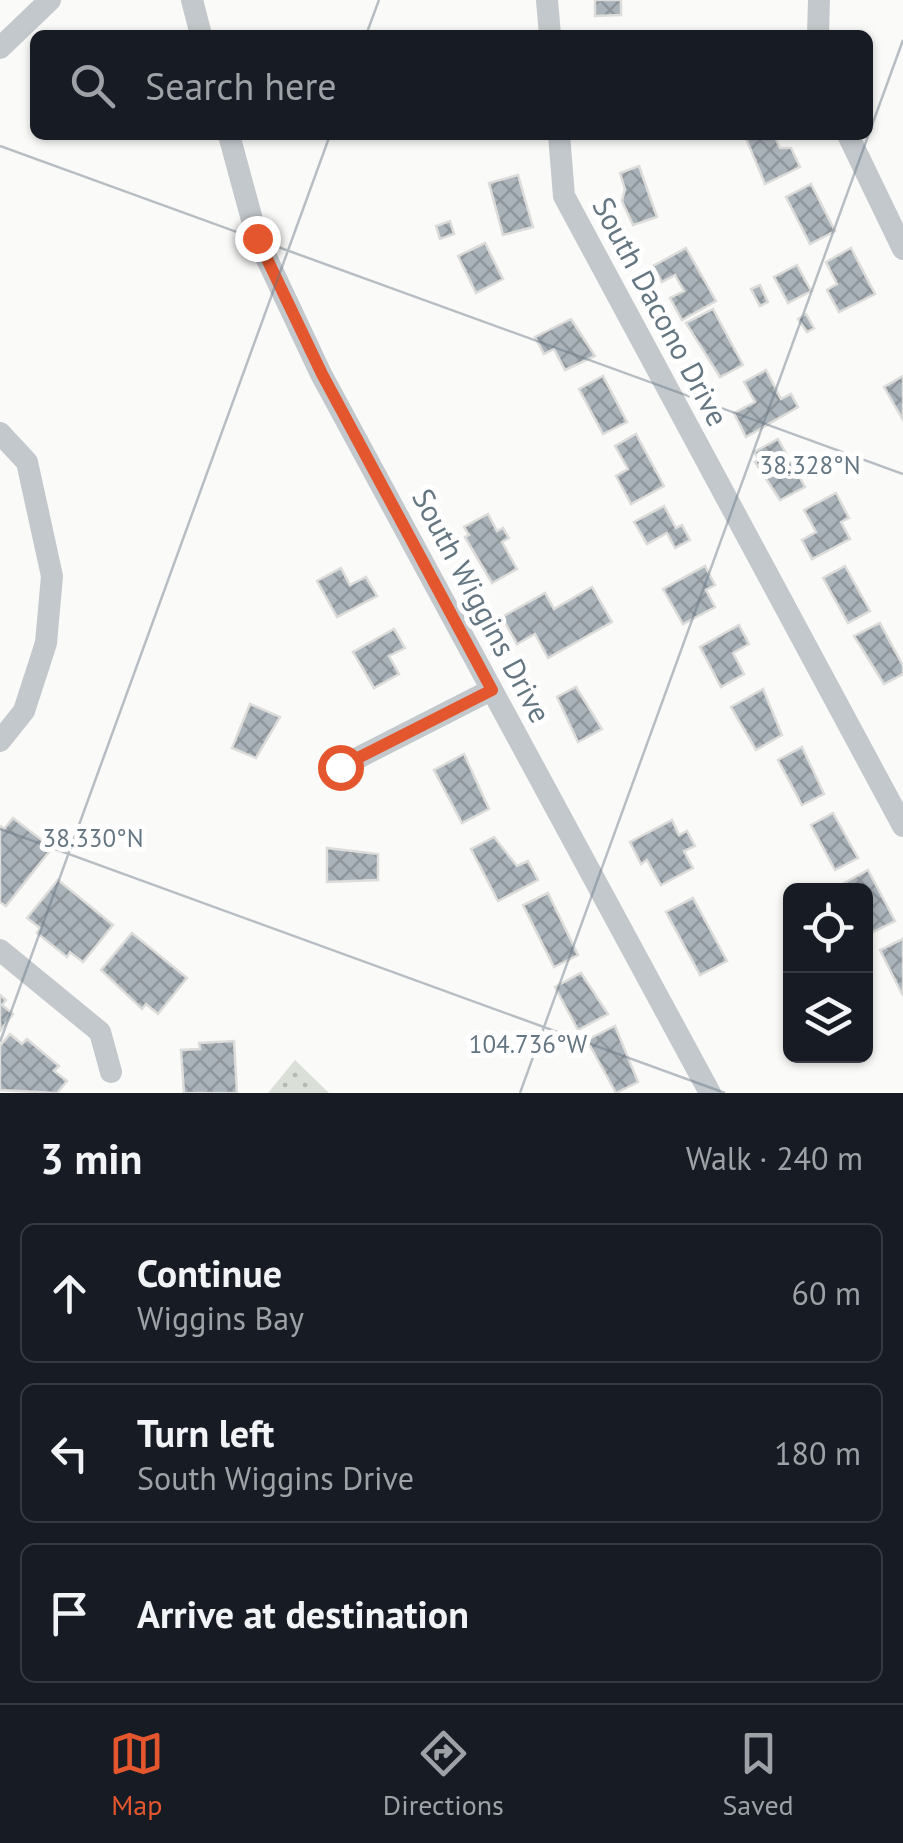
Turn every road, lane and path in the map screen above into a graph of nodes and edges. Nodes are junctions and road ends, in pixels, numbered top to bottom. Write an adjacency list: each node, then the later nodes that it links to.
1 (50, 0): 8 (street)
2 (192, 0): 5 (street)
3 (547, 0): 6 (street)
4 (819, 0): 7 (street)
5 (201, 30)
6 (550, 30)
7 (818, 30)
8 (0, 48)
9 (230, 140): 14 (street, South Wiggins Drive)
10 (559, 140): 17 (street, South Dacono Drive)
11 (850, 140): 12 (street)
12 (903, 249)
13 (0, 433): 15 (street)
14 (492, 690): 16 (street); 20 (street, South Wiggins Drive)
15 (0, 741)
16 (340, 767)
17 (903, 826)
18 (0, 950): 19 (street)
19 (110, 1072)
20 (710, 1093)

